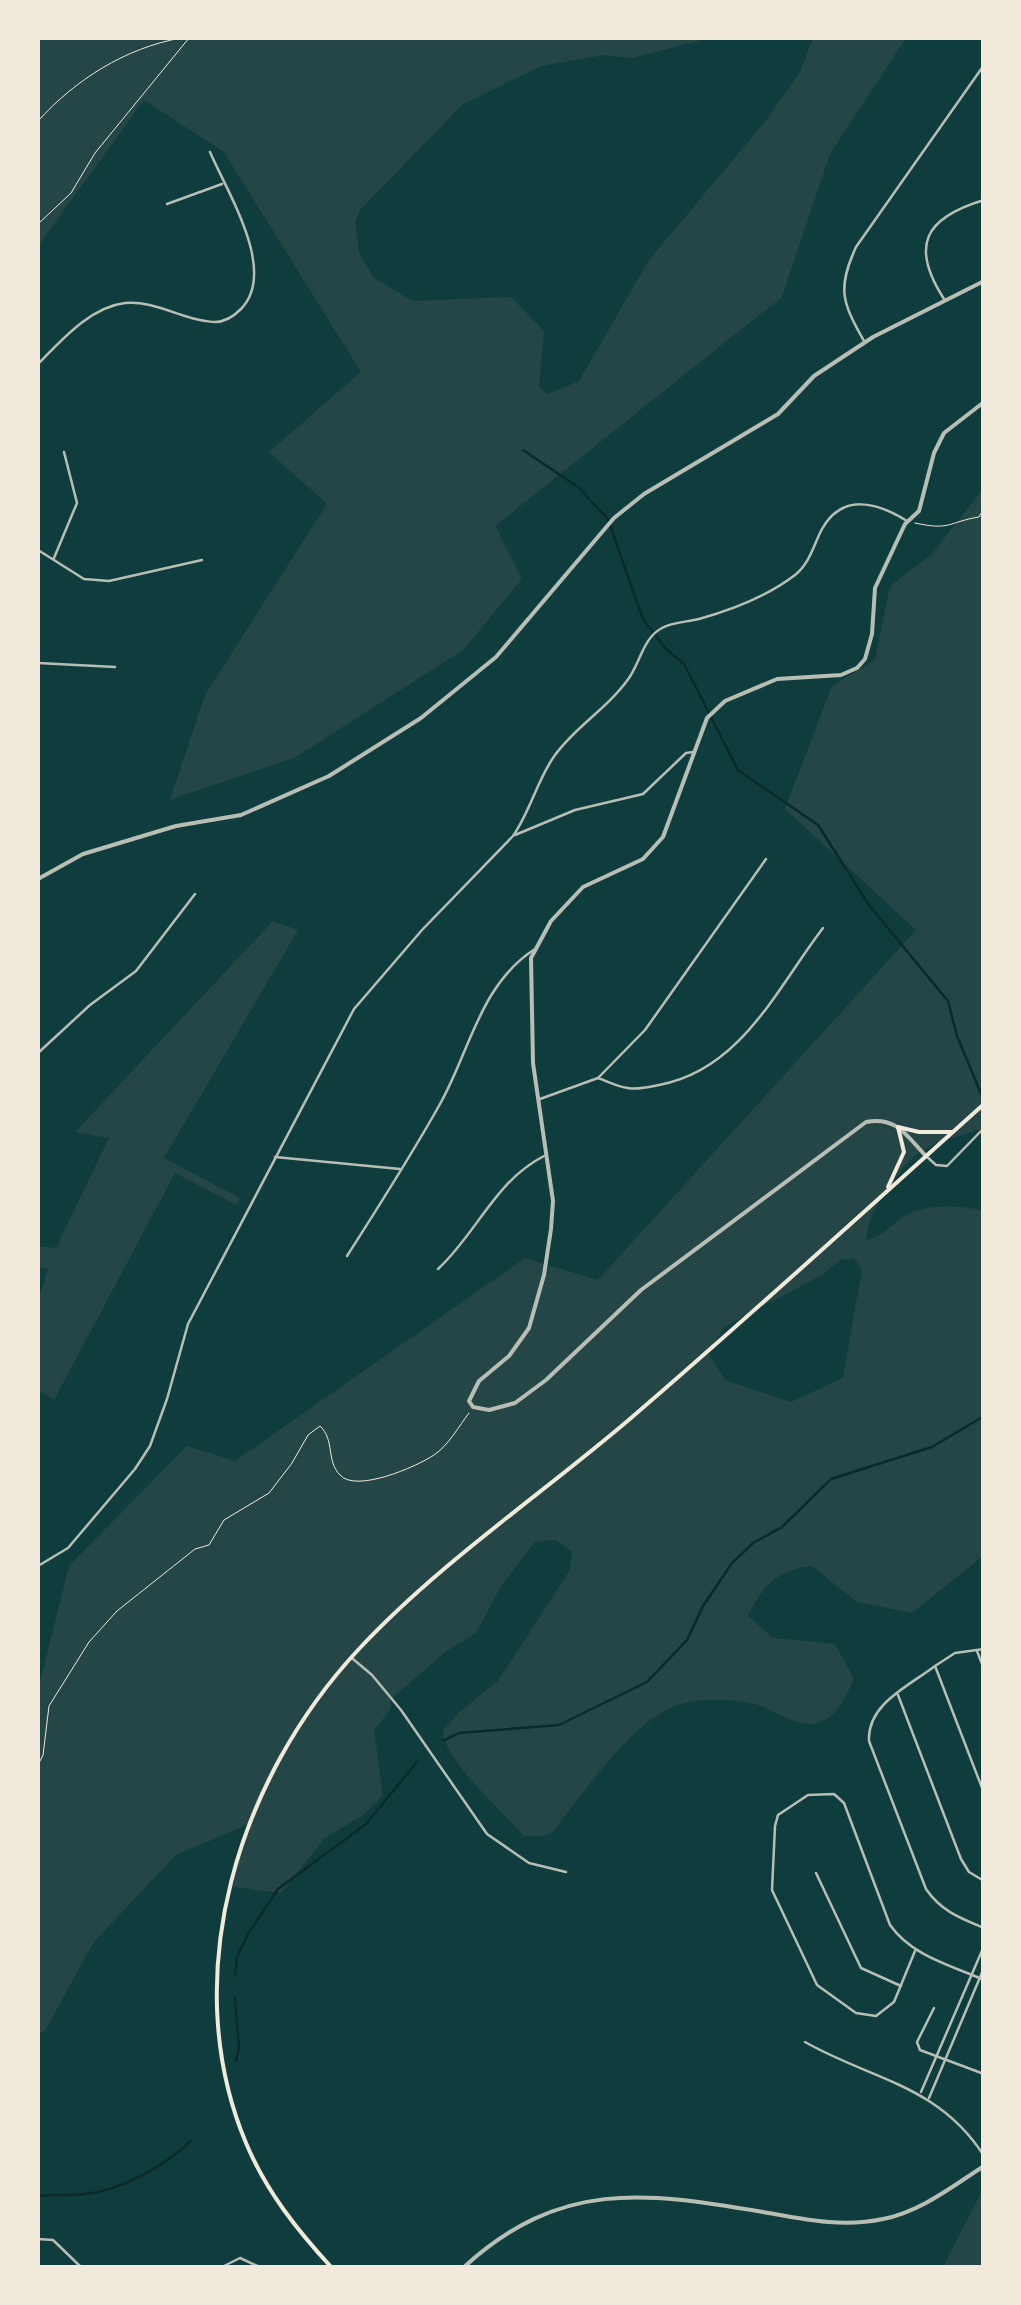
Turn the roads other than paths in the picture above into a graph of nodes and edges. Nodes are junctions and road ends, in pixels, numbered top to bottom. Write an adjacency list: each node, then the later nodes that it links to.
1 (984, 65): 8 (street)
2 (210, 152): 3 (street)
3 (224, 183): 5 (street); 9 (street)
4 (984, 200): 7 (street)
5 (167, 204)
6 (984, 281): 7 (street)
7 (945, 300): 8 (street)
8 (865, 342): 21 (street)
9 (38, 364)
10 (984, 402): 12 (street)
11 (64, 452): 14 (street)
12 (908, 522): 18 (street); 19 (street)
13 (38, 550): 14 (street)
14 (54, 559): 15 (street)
15 (202, 560)
16 (38, 662): 17 (street)
17 (115, 668)
18 (695, 752): 19 (street); 24 (street)
19 (514, 836): 34 (street)
20 (766, 859): 26 (street)
21 (38, 879)
22 (195, 894): 25 (street)
23 (823, 928): 26 (street)
24 (537, 948): 27 (street); 35 (street)
25 (38, 1053)
26 (598, 1078): 27 (street)
27 (538, 1100): 32 (street)
28 (984, 1104): 31 (main road)
29 (898, 1127): 31 (main road); 32 (street); 33 (street); 36 (main road)
30 (984, 1128): 33 (street)
31 (952, 1132): 33 (main road)
32 (546, 1155): 38 (street)
33 (925, 1156): 36 (main road)
34 (275, 1157): 35 (street); 39 (street)
35 (402, 1169): 37 (street)
36 (886, 1192): 42 (main road)
37 (347, 1256)
38 (438, 1268)
39 (38, 1566)
40 (984, 1649): 41 (street)
41 (976, 1650): 43 (street); 44 (street)
42 (352, 1658): 47 (street); 70 (main road)
43 (935, 1666): 45 (street); 46 (street)
44 (984, 1669)
45 (897, 1694): 49 (street); 50 (street)
46 (984, 1792)
47 (566, 1872)
48 (816, 1874): 56 (street)
49 (984, 1882)
50 (984, 1928)
51 (984, 1946): 54 (street)
52 (915, 1951): 54 (street); 56 (street); 56 (street)
53 (984, 1968): 55 (street)
54 (972, 1974): 55 (street); 59 (street)
55 (981, 1979): 60 (street)
56 (901, 1986)
57 (934, 2008): 59 (street)
58 (805, 2042): 62 (street)
59 (936, 2057): 60 (street); 62 (street)
60 (945, 2059): 61 (street); 63 (street)
61 (984, 2074)
62 (920, 2094): 63 (street)
63 (928, 2100): 64 (street)
64 (984, 2156)
65 (984, 2166): 71 (street)
66 (38, 2239): 67 (street)
67 (82, 2268)
68 (220, 2268): 69 (street)
69 (262, 2268)
70 (332, 2268)
71 (463, 2268)

